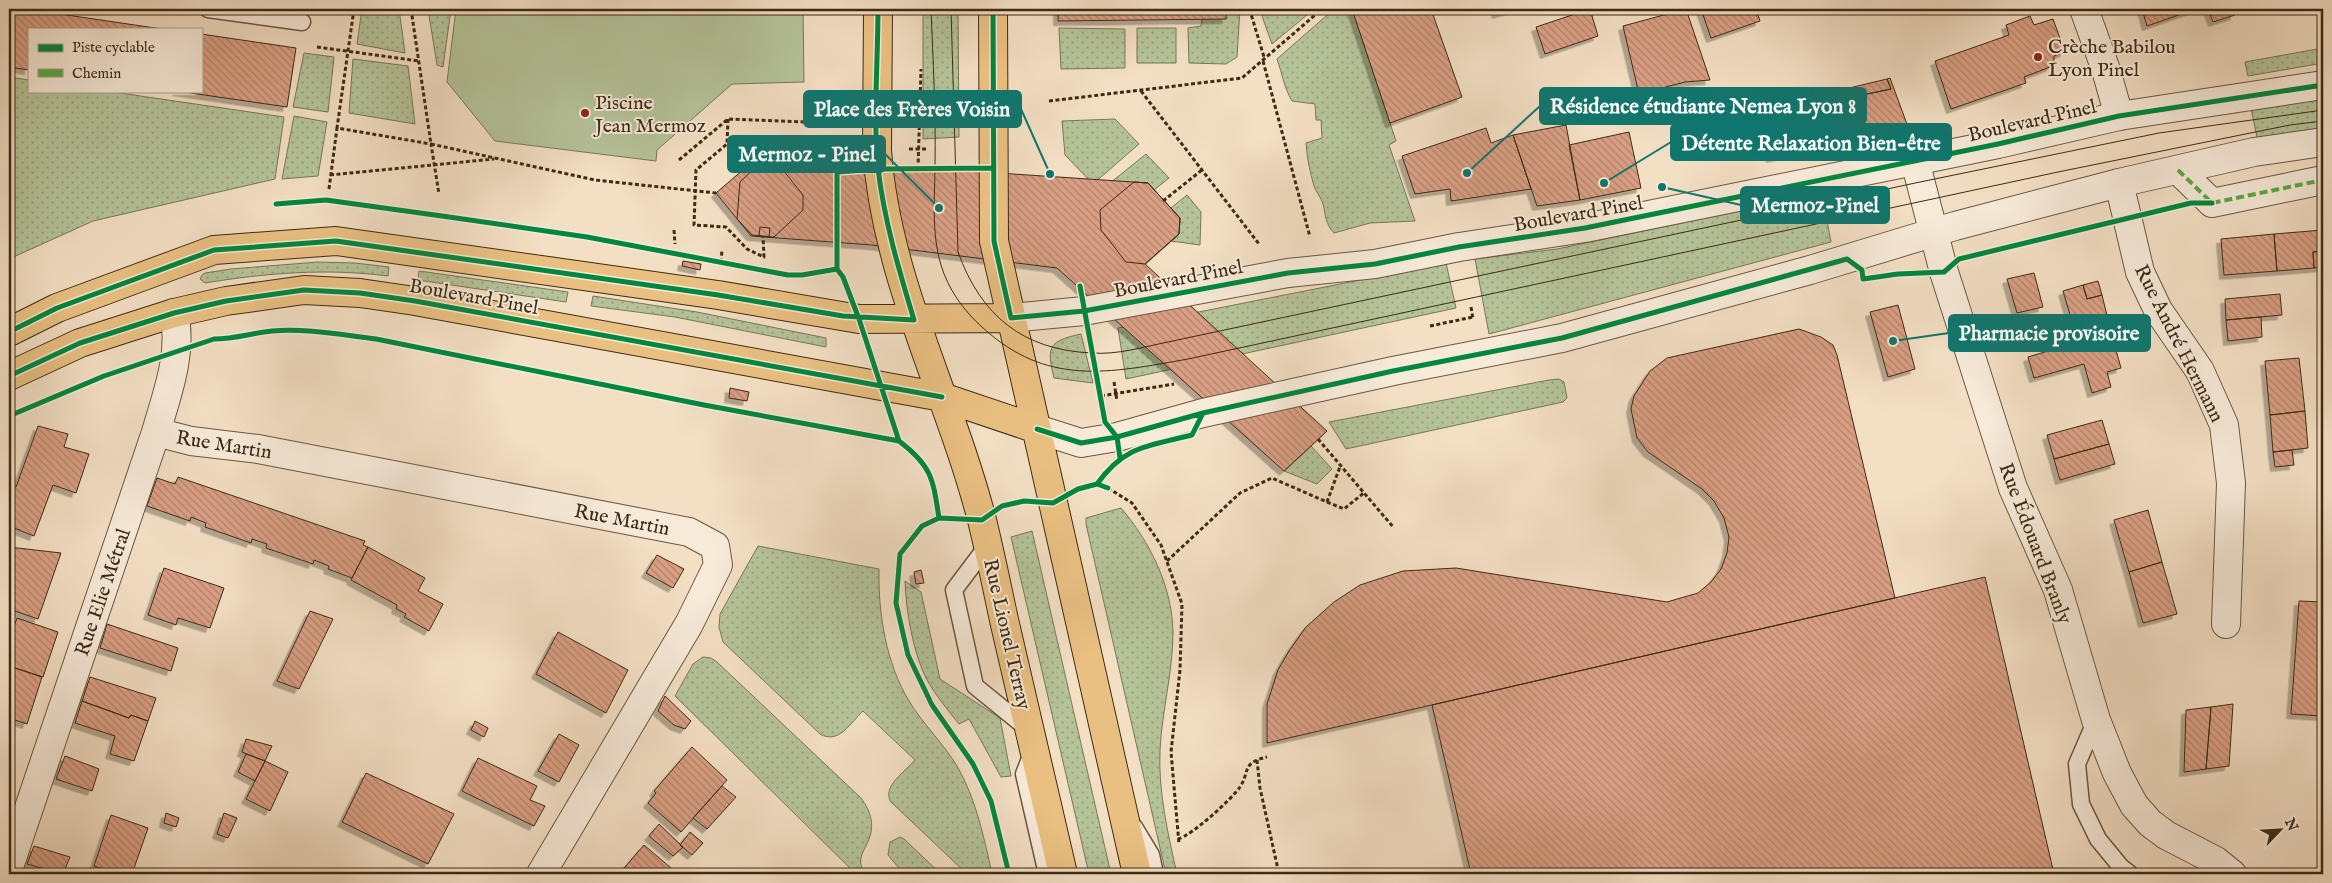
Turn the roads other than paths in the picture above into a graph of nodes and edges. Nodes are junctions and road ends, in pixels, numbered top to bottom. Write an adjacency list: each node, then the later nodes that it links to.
1 (208, 9): 5 (lane)
2 (878, 9): 16 (main road, Rue Lionel Terray)
3 (993, 9): 15 (main road)
4 (2084, 9): 7 (street)
5 (302, 22)
6 (2323, 85): 7 (street, Boulevard Pinel)
7 (2119, 116): 9 (street, Boulevard Pinel)
8 (2323, 142): 10 (street, Boulevard Pinel)
9 (1915, 161): 13 (street, Rue Édouard Branly); 15 (street, Boulevard Pinel)
10 (2178, 170): 11 (street); 12 (street, Boulevard Pinel)
11 (2323, 180)
12 (2119, 183): 13 (street, Boulevard Pinel); 23 (street, Rue André Hermann)
13 (1933, 233): 20 (street, Boulevard Pinel); 24 (street, Rue Édouard Branly)
14 (174, 313): 18 (main road, Boulevard Pinel); 19 (main road, Boulevard Pinel); 21 (street, Rue Elie Métral)
15 (1011, 318): 16 (main road, Boulevard Pinel); 20 (main road)
16 (914, 320): 17 (main road, Boulevard Pinel); 19 (main road, Rue Lionel Terray)
17 (9, 332)
18 (9, 376)
19 (942, 397): 20 (main road, Boulevard Pinel); 22 (main road, Rue Lionel Terray)
20 (1038, 429): 26 (main road)
21 (156, 432): 27 (street, Rue Elie Métral); 28 (street, Rue Martin)
22 (987, 546): 25 (main road, Rue Lionel Terray); 25 (lane)
23 (2226, 624)
24 (2096, 720): 33 (lane); 34 (street, Rue Édouard Branly)
25 (1032, 740): 29 (lane); 30 (main road, Rue Lionel Terray)
26 (1123, 810): 31 (main road); 32 (lane)
27 (9, 867)
28 (541, 874)
29 (1047, 874)
30 (1063, 874)
31 (1137, 874)
32 (1156, 874)
33 (2130, 874)
34 (2232, 874)

